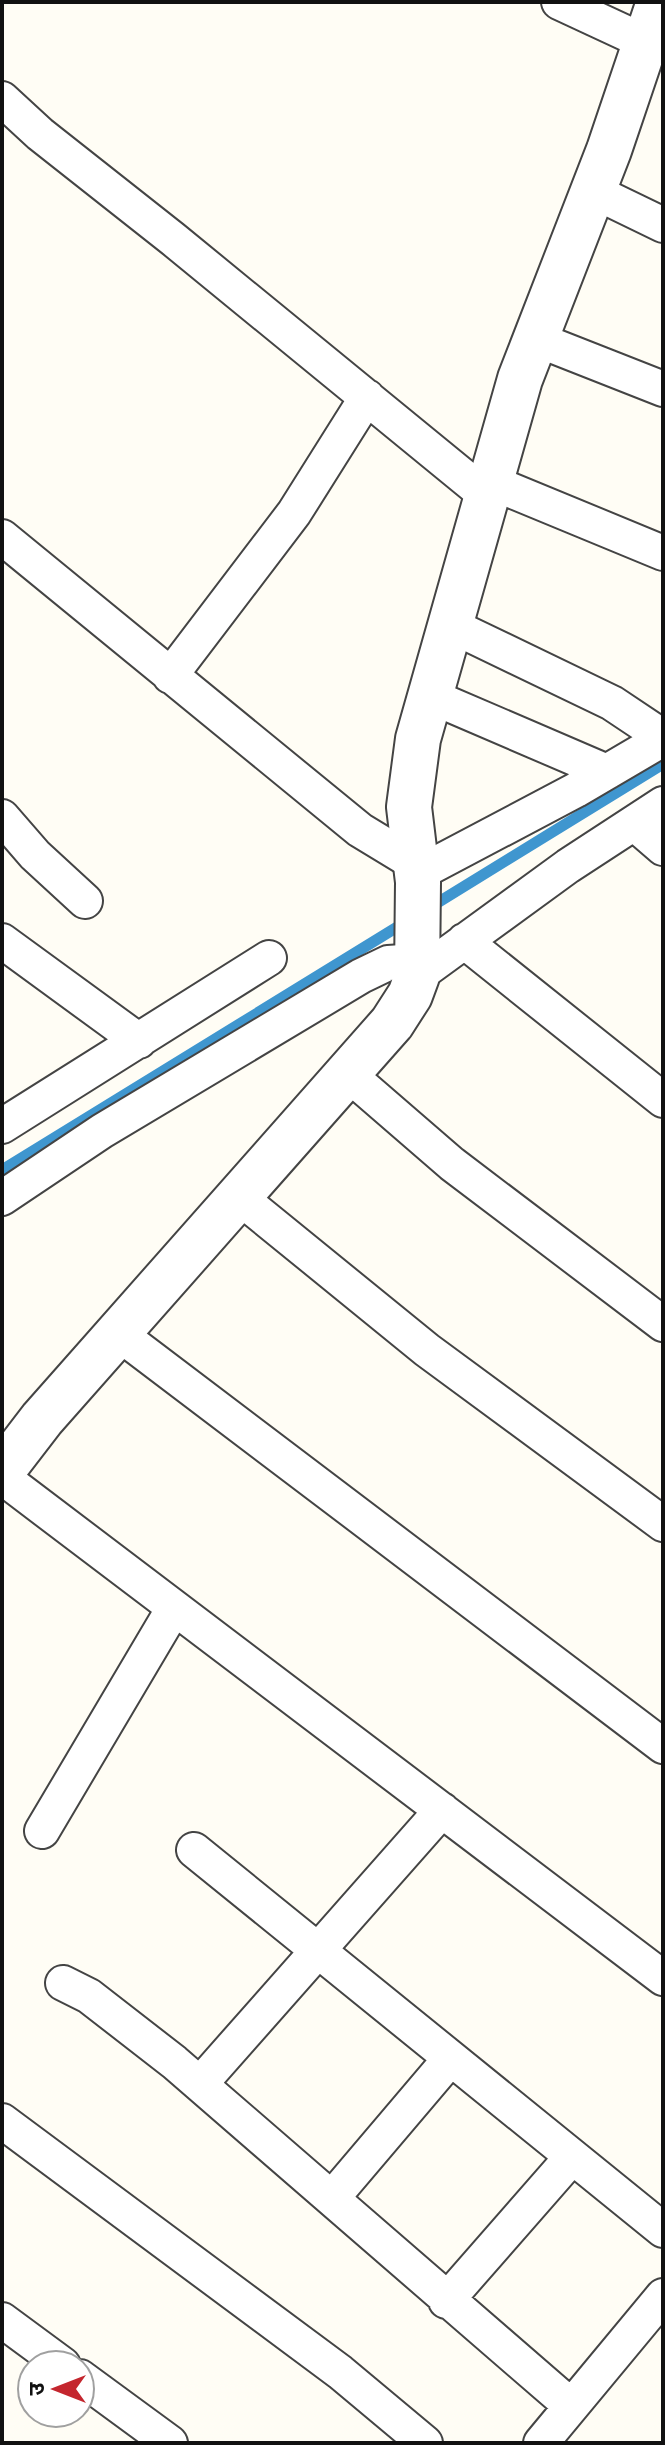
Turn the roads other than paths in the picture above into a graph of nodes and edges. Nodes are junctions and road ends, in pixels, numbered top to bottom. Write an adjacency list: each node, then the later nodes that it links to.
1 (559, 2): 2 (street)
2 (652, 44): 4 (street)
3 (2, 99): 8 (street)
4 (593, 191): 5 (street); 6 (street)
5 (663, 225)
6 (536, 339): 7 (street); 9 (street)
7 (663, 389)
8 (367, 397): 9 (street); 13 (street)
9 (489, 489): 11 (street); 12 (street)
10 (2, 537): 13 (street)
11 (663, 553)
12 (450, 625): 14 (street); 15 (street)
13 (170, 676): 21 (street)
14 (430, 696): 16 (street); 21 (street)
15 (663, 738): 16 (street)
16 (607, 772): 21 (street)
17 (663, 804): 19 (street)
18 (2, 817): 22 (street)
19 (634, 823): 20 (street); 24 (street)
20 (663, 848)
21 (417, 873): 26 (street)
22 (85, 901)
23 (2, 941): 27 (street)
24 (464, 941): 26 (street); 29 (street)
25 (269, 958): 27 (street)
26 (418, 962): 28 (street); 32 (street)
27 (139, 1041): 30 (street)
28 (348, 1074): 31 (street); 33 (street)
29 (663, 1100)
30 (2, 1126)
31 (239, 1197): 34 (street); 36 (street)
32 (2, 1198)
33 (663, 1324)
34 (118, 1333): 35 (street); 38 (street)
35 (2, 1474): 37 (street)
36 (663, 1524)
37 (174, 1608): 39 (street); 40 (street)
38 (663, 1746)
39 (442, 1810): 42 (street); 43 (street)
40 (42, 1831)
41 (194, 1850): 42 (street)
42 (318, 1951): 45 (street); 46 (street)
43 (663, 1978)
44 (63, 1983): 46 (street)
45 (450, 2059): 48 (street); 49 (street)
46 (200, 2084): 49 (street)
47 (2, 2121): 58 (street)
48 (572, 2157): 50 (street); 52 (street)
49 (332, 2198): 52 (street)
50 (663, 2230)
51 (663, 2296): 56 (street)
52 (446, 2301): 56 (street)
53 (2, 2320): 54 (street)
54 (41, 2349)
55 (96, 2389): 57 (street)
56 (571, 2406): 59 (street)
57 (170, 2443)
58 (425, 2443)
59 (541, 2443)

